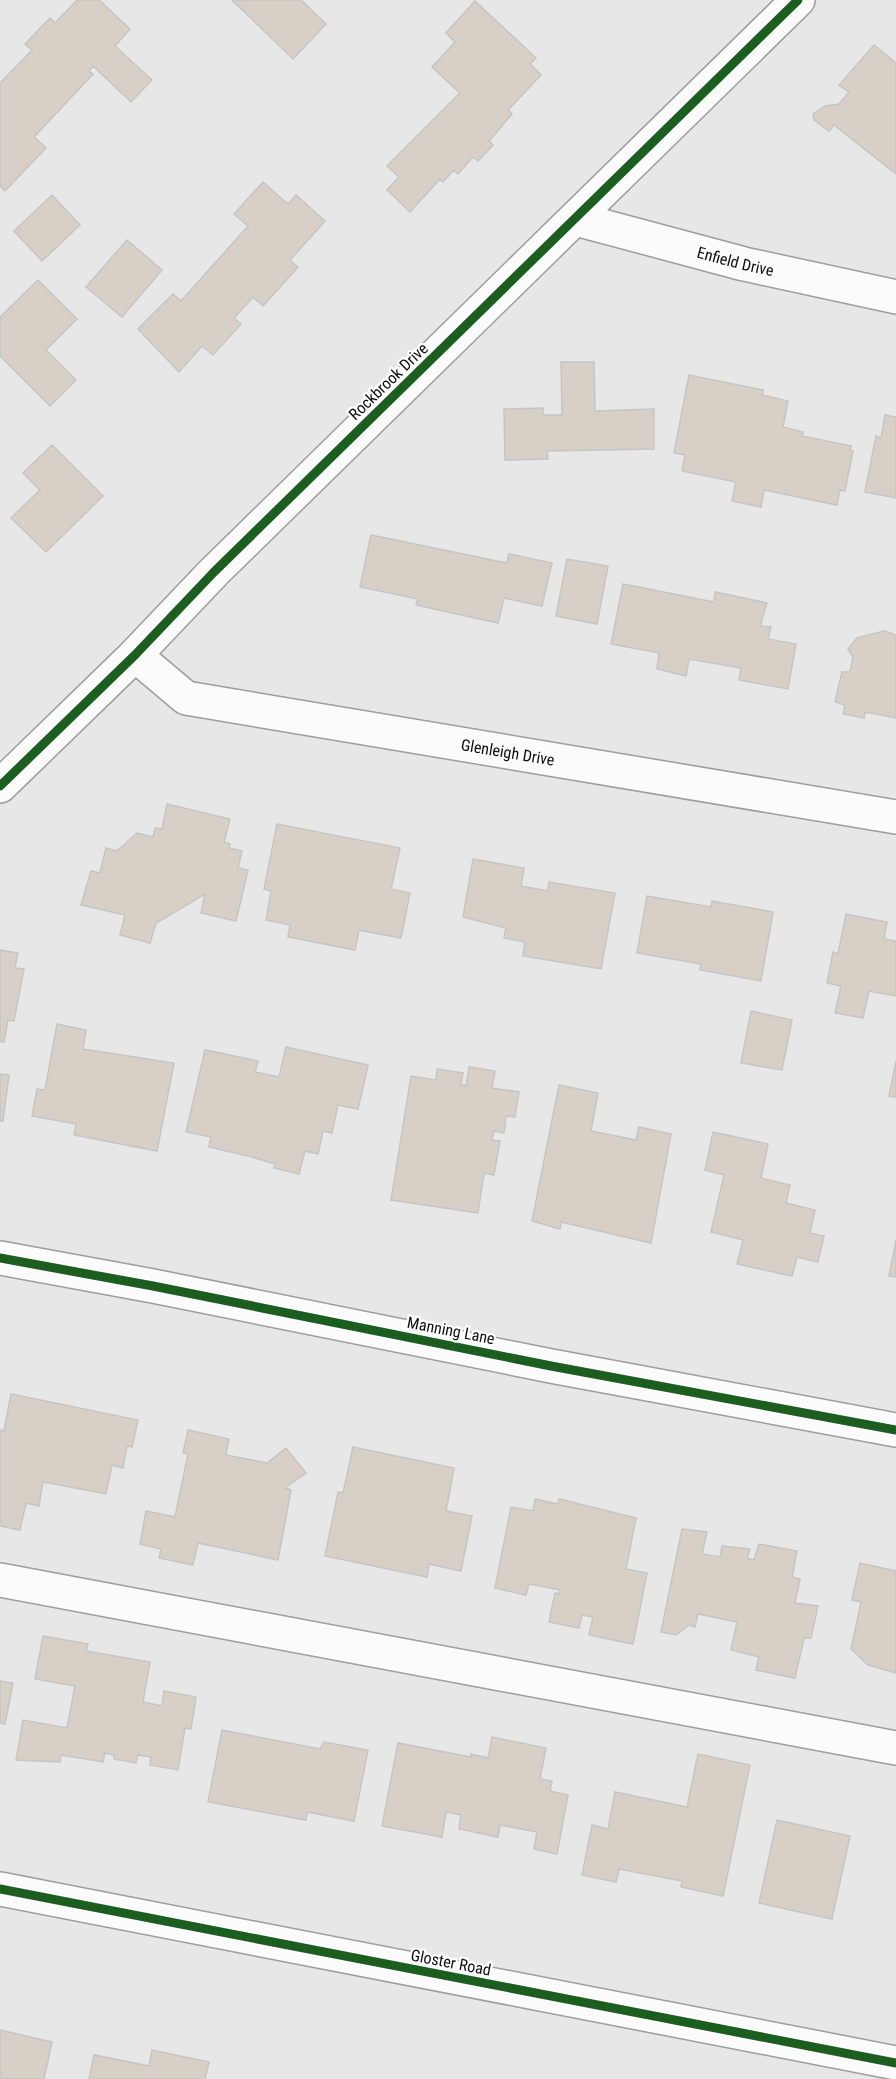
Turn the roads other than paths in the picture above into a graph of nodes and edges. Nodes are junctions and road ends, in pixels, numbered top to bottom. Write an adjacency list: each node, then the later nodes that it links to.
1 (798, 0): 2 (street, Rockbrook Drive)
2 (576, 219): 3 (street, Enfield Drive); 4 (street, Rockbrook Drive)
3 (896, 297)
4 (135, 656): 5 (street, Rockbrook Drive); 6 (street, Glenleigh Drive)
5 (0, 786)
6 (896, 817)
7 (0, 1258): 8 (street, Manning Lane)
8 (896, 1430)
9 (0, 1580): 10 (street)
10 (896, 1748)
11 (0, 1889): 12 (street, Gloster Road)
12 (896, 2063)

